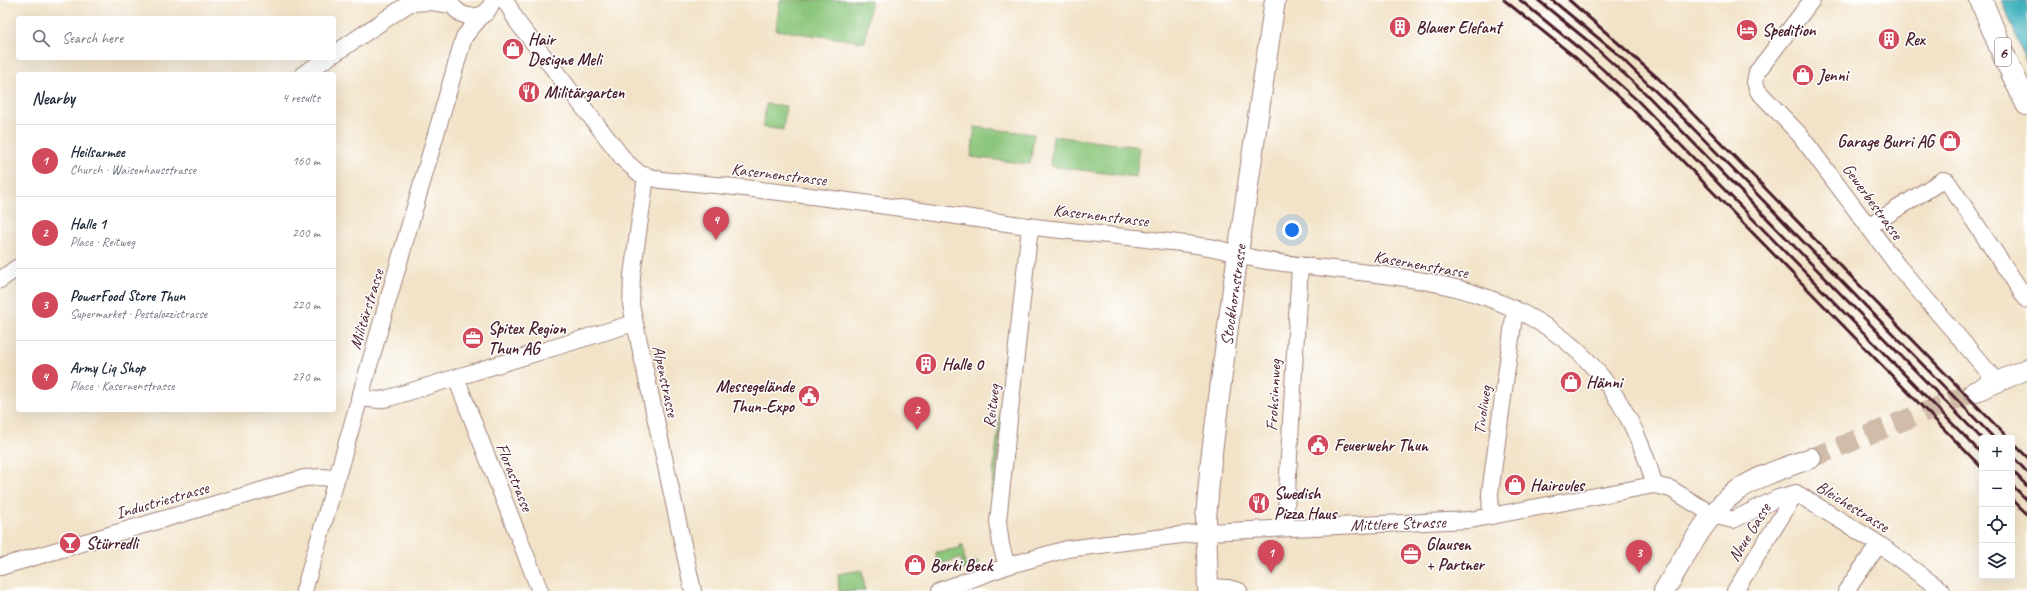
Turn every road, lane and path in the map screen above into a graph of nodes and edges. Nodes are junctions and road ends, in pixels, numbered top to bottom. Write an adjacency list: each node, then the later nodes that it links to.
1 (505, 0): 8 (street, Kasernenstrasse)
2 (1275, 0): 17 (street, Stockhornstrasse)
3 (1812, 0): 16 (street, Gewerbestrasse)
4 (1981, 0): 13 (main road, 6)
5 (412, 2): 6 (street, Kasernenstrasse); 10 (street)
6 (453, 6): 7 (street, Kasernenstrasse); 9 (street)
7 (488, 9): 8 (street, Kasernenstrasse); 9 (street, Militärstrasse)
8 (518, 23): 14 (street, Kasernenstrasse)
9 (464, 38): 28 (street, Militärstrasse)
10 (336, 53)
11 (325, 60): 12 (street)
12 (306, 72)
13 (2027, 104)
14 (646, 177): 15 (street, Kasernenstrasse); 23 (street, Alpenstrasse)
15 (1030, 226): 17 (street, Kasernenstrasse); 38 (street, Reitweg)
16 (1868, 227): 21 (street); 26 (street, Gewerbestrasse)
17 (1238, 255): 18 (street, Kasernenstrasse); 36 (street, Stockhornstrasse)
18 (1300, 265): 22 (street, Kasernenstrasse); 35 (street, Frohsinnweg)
19 (16, 268): 20 (street)
20 (0, 280)
21 (2027, 300)
22 (1515, 309): 31 (street, Kasernenstrasse); 34 (street, Tivoliweg)
23 (634, 323): 25 (street); 43 (street, Alpenstrasse)
24 (2027, 370): 26 (street)
25 (456, 378): 28 (street); 42 (street, Florastrasse)
26 (1997, 382): 27 (street)
27 (1974, 392)
28 (359, 398): 30 (street, Militärstrasse)
29 (1811, 458): 33 (street)
30 (336, 478): 39 (street, Industriestrasse); 41 (street, Militärstrasse)
31 (1654, 485): 33 (street, Mittlere Strasse); 34 (street, Mittlere Strasse)
32 (1796, 493): 33 (street, Bleichestrasse); 37 (street, Bleichestrasse); 47 (street, Neue Gasse)
33 (1713, 515): 46 (street)
34 (1491, 516): 35 (street, Mittlere Strasse)
35 (1285, 527): 36 (street, Mittlere Strasse)
36 (1206, 532): 38 (street, Mittlere Strasse); 40 (street, Stockhornstrasse)
37 (1879, 544): 48 (street); 49 (street, Bleichestrasse)
38 (1007, 566): 44 (street, Mittlere Strasse)
39 (0, 567)
40 (1208, 589): 45 (street)
41 (304, 591)
42 (540, 591)
43 (693, 591)
44 (939, 591)
45 (1240, 591)
46 (1664, 591)
47 (1735, 591)
48 (1846, 591)
49 (1942, 591)

